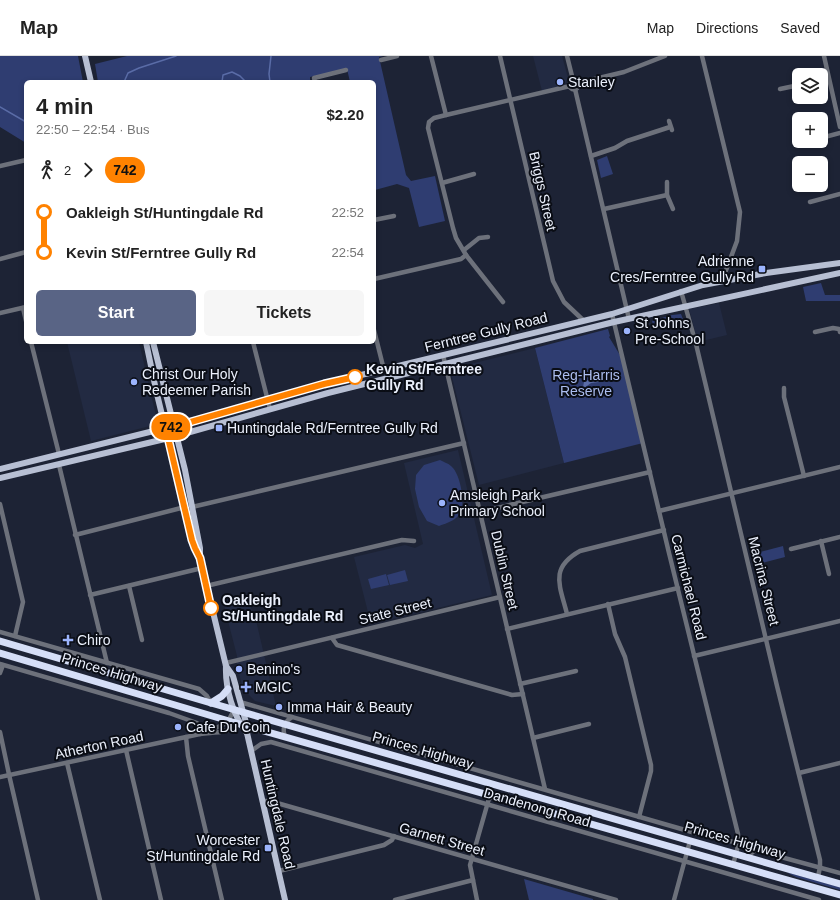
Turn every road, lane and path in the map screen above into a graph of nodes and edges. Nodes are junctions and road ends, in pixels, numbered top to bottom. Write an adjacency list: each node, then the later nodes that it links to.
1 (85, 56): 13 (main road)
2 (397, 56): 9 (street)
3 (431, 56): 22 (street)
4 (500, 56): 21 (street, Briggs Street)
5 (568, 56): 15 (street)
6 (665, 56): 16 (street)
7 (702, 56): 47 (street)
8 (824, 56): 10 (street)
9 (381, 60)
10 (826, 68)
11 (346, 70): 14 (street)
12 (828, 78): 24 (street)
13 (91, 80)
14 (314, 80)
15 (573, 80): 16 (street); 17 (street)
16 (578, 83): 19 (street)
17 (570, 86): 19 (street); 21 (street)
18 (792, 86): 20 (street)
19 (575, 89): 27 (street)
20 (780, 89)
21 (511, 101): 22 (street); 56 (street, Briggs Street)
22 (446, 115): 32 (street)
23 (669, 121): 27 (street)
24 (840, 127)
25 (840, 133): 26 (street)
26 (828, 136)
27 (591, 156): 36 (street)
28 (24, 160): 29 (street)
29 (0, 166)
30 (474, 174): 32 (street)
31 (667, 182): 34 (street)
32 (442, 183): 42 (street)
33 (840, 194): 35 (street)
34 (667, 195): 36 (street); 37 (street)
35 (810, 202)
36 (604, 209): 52 (street)
37 (674, 209)
38 (394, 216): 39 (street)
39 (376, 220)
40 (488, 236): 42 (street)
41 (24, 253): 43 (street)
42 (465, 253): 46 (street); 49 (street)
43 (0, 259)
44 (840, 262): 47 (main road, Ferntree Gully Road)
45 (840, 273): 50 (main road, Ferntree Gully Road)
46 (376, 279)
47 (722, 281): 48 (main road, Ferntree Gully Road)
48 (681, 291): 50 (street, Macrina Street); 52 (main road, Ferntree Gully Road)
49 (503, 302)
50 (685, 307): 55 (main road, Ferntree Gully Road); 83 (street, Macrina Street)
51 (24, 308): 53 (street)
52 (626, 309): 54 (main road, Ferntree Gully Road); 55 (street)
53 (0, 313)
54 (612, 314): 56 (main road, Ferntree Gully Road); 57 (street, Carmichael Road)
55 (629, 319): 57 (main road, Ferntree Gully Road)
56 (583, 320): 65 (main road, Ferntree Gully Road)
57 (614, 322): 66 (main road, Ferntree Gully Road); 80 (street, Carmichael Road)
58 (815, 332): 59 (street)
59 (840, 332)
60 (376, 338): 67 (street)
61 (32, 344): 76 (street)
62 (146, 344): 72 (main road, Huntingdale Road)
63 (154, 344): 71 (main road, Huntingdale Road)
64 (254, 344): 69 (street)
65 (443, 355): 66 (street, Dublin Street); 67 (main road, Ferntree Gully Road)
66 (445, 364): 70 (main road, Ferntree Gully Road); 75 (street, Dublin Street)
67 (384, 370): 69 (main road, Ferntree Gully Road)
68 (784, 388): 81 (street)
69 (268, 400): 70 (street); 71 (main road, Ferntree Gully Road)
70 (270, 409): 73 (main road, Ferntree Gully Road)
71 (174, 426): 72 (main road, Ferntree Gully Road); 73 (main road, Huntingdale Road)
72 (166, 429): 74 (main road, Huntingdale Road); 76 (main road, Ferntree Gully Road)
73 (176, 436): 74 (main road, Ferntree Gully Road); 86 (main road, Huntingdale Road)
74 (169, 438): 77 (main road, Ferntree Gully Road); 85 (main road, Huntingdale Road)
75 (464, 443): 86 (street); 88 (street, Dublin Street)
76 (59, 454): 79 (main road, Ferntree Gully Road)
77 (59, 465): 82 (main road, Ferntree Gully Road); 90 (street)
78 (840, 467): 81 (street)
79 (0, 469)
80 (650, 472): 87 (street, Carmichael Road); 88 (street)
81 (804, 476): 83 (street)
82 (0, 478)
83 (731, 494): 87 (street); 110 (street, Macrina Street)
84 (0, 504): 108 (street)
85 (185, 507): 90 (street); 95 (main road, Huntingdale Road)
86 (192, 507): 95 (main road, Huntingdale Road)
87 (659, 511): 89 (street, Carmichael Road)
88 (480, 512): 102 (street, Dublin Street)
89 (664, 530): 100 (street, Carmichael Road); 104 (street)
90 (75, 534): 101 (street)
91 (840, 537): 93 (street)
92 (414, 541): 99 (street)
93 (821, 541): 94 (street); 97 (street)
94 (791, 549)
95 (200, 558): 96 (main road, Huntingdale Road)
96 (202, 568): 98 (street); 99 (main road, Huntingdale Road)
97 (829, 574)
98 (129, 586): 101 (street); 111 (street)
99 (206, 586): 117 (main road, Huntingdale Road)
100 (678, 588): 103 (street); 114 (street, Carmichael Road)
101 (90, 596): 115 (street)
102 (500, 597): 106 (street, Dublin Street); 109 (street, State Street)
103 (608, 604): 104 (street); 152 (street)
104 (567, 614): 106 (street)
105 (840, 621): 110 (street)
106 (507, 629): 120 (street, Dublin Street)
107 (0, 632): 108 (street)
108 (15, 636): 115 (street)
109 (332, 638): 117 (street, State Street); 122 (street)
110 (766, 639): 114 (street); 145 (street, Macrina Street)
111 (142, 640)
112 (0, 641): 124 (highway, Princes Highway)
113 (0, 653): 125 (highway, Princes Highway)
114 (694, 656): 155 (street, Carmichael Road)
115 (107, 663): 124 (street)
116 (1, 664): 119 (street); 128 (street)
117 (226, 665): 121 (main road, Huntingdale Road); 123 (main road, Huntingdale Road)
118 (576, 671): 120 (street)
119 (0, 673)
120 (520, 684): 122 (street, Dublin Street)
121 (228, 689): 124 (highway); 126 (main road, Huntingdale Road)
122 (523, 694): 138 (street, Dublin Street)
123 (240, 702): 127 (main road, Huntingdale Road); 129 (street, Dandenong Road)
124 (211, 703): 126 (highway, Princes Highway)
125 (183, 707): 128 (street); 130 (highway, Princes Highway)
126 (234, 710): 127 (highway, Princes Highway); 130 (street); 133 (main road, Huntingdale Road)
127 (243, 712): 131 (highway, Princes Highway); 133 (main road, Huntingdale Road)
128 (169, 713): 135 (street)
129 (292, 717): 131 (street); 142 (street, Dandenong Road)
130 (229, 721): 133 (highway, Princes Highway); 135 (street, Atherton Road)
131 (285, 724): 136 (street); 144 (highway, Princes Highway)
132 (589, 724): 138 (street)
133 (244, 727): 135 (street, Atherton Road); 136 (highway, Princes Highway); 140 (main road, Huntingdale Road)
134 (0, 732): 146 (street)
135 (201, 734): 137 (street, Atherton Road)
136 (285, 737): 149 (highway, Princes Highway)
137 (184, 738): 139 (street, Atherton Road); 173 (street)
138 (533, 738): 148 (street, Dublin Street)
139 (126, 750): 141 (street, Atherton Road); 172 (street)
140 (251, 751): 150 (main road, Huntingdale Road); 151 (street, Dandenong Road)
141 (67, 763): 146 (street, Atherton Road); 171 (street)
142 (455, 763): 144 (street); 148 (street, Dandenong Road)
143 (840, 763): 145 (street)
144 (452, 772): 154 (highway, Princes Highway)
145 (799, 773): 162 (street, Macrina Street)
146 (9, 775): 147 (street, Atherton Road); 170 (street)
147 (0, 777)
148 (545, 789): 152 (street, Dandenong Road)
149 (490, 795): 151 (street); 156 (highway, Princes Highway)
150 (262, 801): 153 (street, Garnett Street); 163 (main road, Huntingdale Road)
151 (488, 805): 159 (street); 160 (street, Dandenong Road)
152 (639, 817): 155 (street, Dandenong Road)
153 (394, 836): 159 (street, Garnett Street); 163 (street)
154 (690, 841): 156 (street); 157 (highway, Princes Highway)
155 (738, 843): 157 (street, Carmichael Road)
156 (688, 852): 160 (street); 161 (highway, Princes Highway)
157 (736, 854): 158 (highway, Princes Highway); 161 (street, Carmichael Road)
158 (747, 857): 162 (street); 165 (highway, Princes Highway)
159 (472, 859): 166 (street); 169 (street, Garnett Street)
160 (685, 860): 178 (street); 179 (street, Dandenong Road)
161 (733, 864): 168 (highway, Princes Highway)
162 (820, 867): 164 (street); 165 (street, Macrina Street)
163 (279, 871): 174 (main road, Huntingdale Road)
164 (840, 873)
165 (818, 877): 167 (highway, Princes Highway)
166 (473, 880): 175 (street); 176 (street)
167 (840, 884)
168 (840, 895)
169 (608, 899): 177 (street, Garnett Street)
170 (38, 900)
171 (100, 900)
172 (161, 900)
173 (222, 900)
174 (286, 900)
175 (395, 900)
176 (477, 900)
177 (616, 900)
178 (674, 900)
179 (820, 900)

